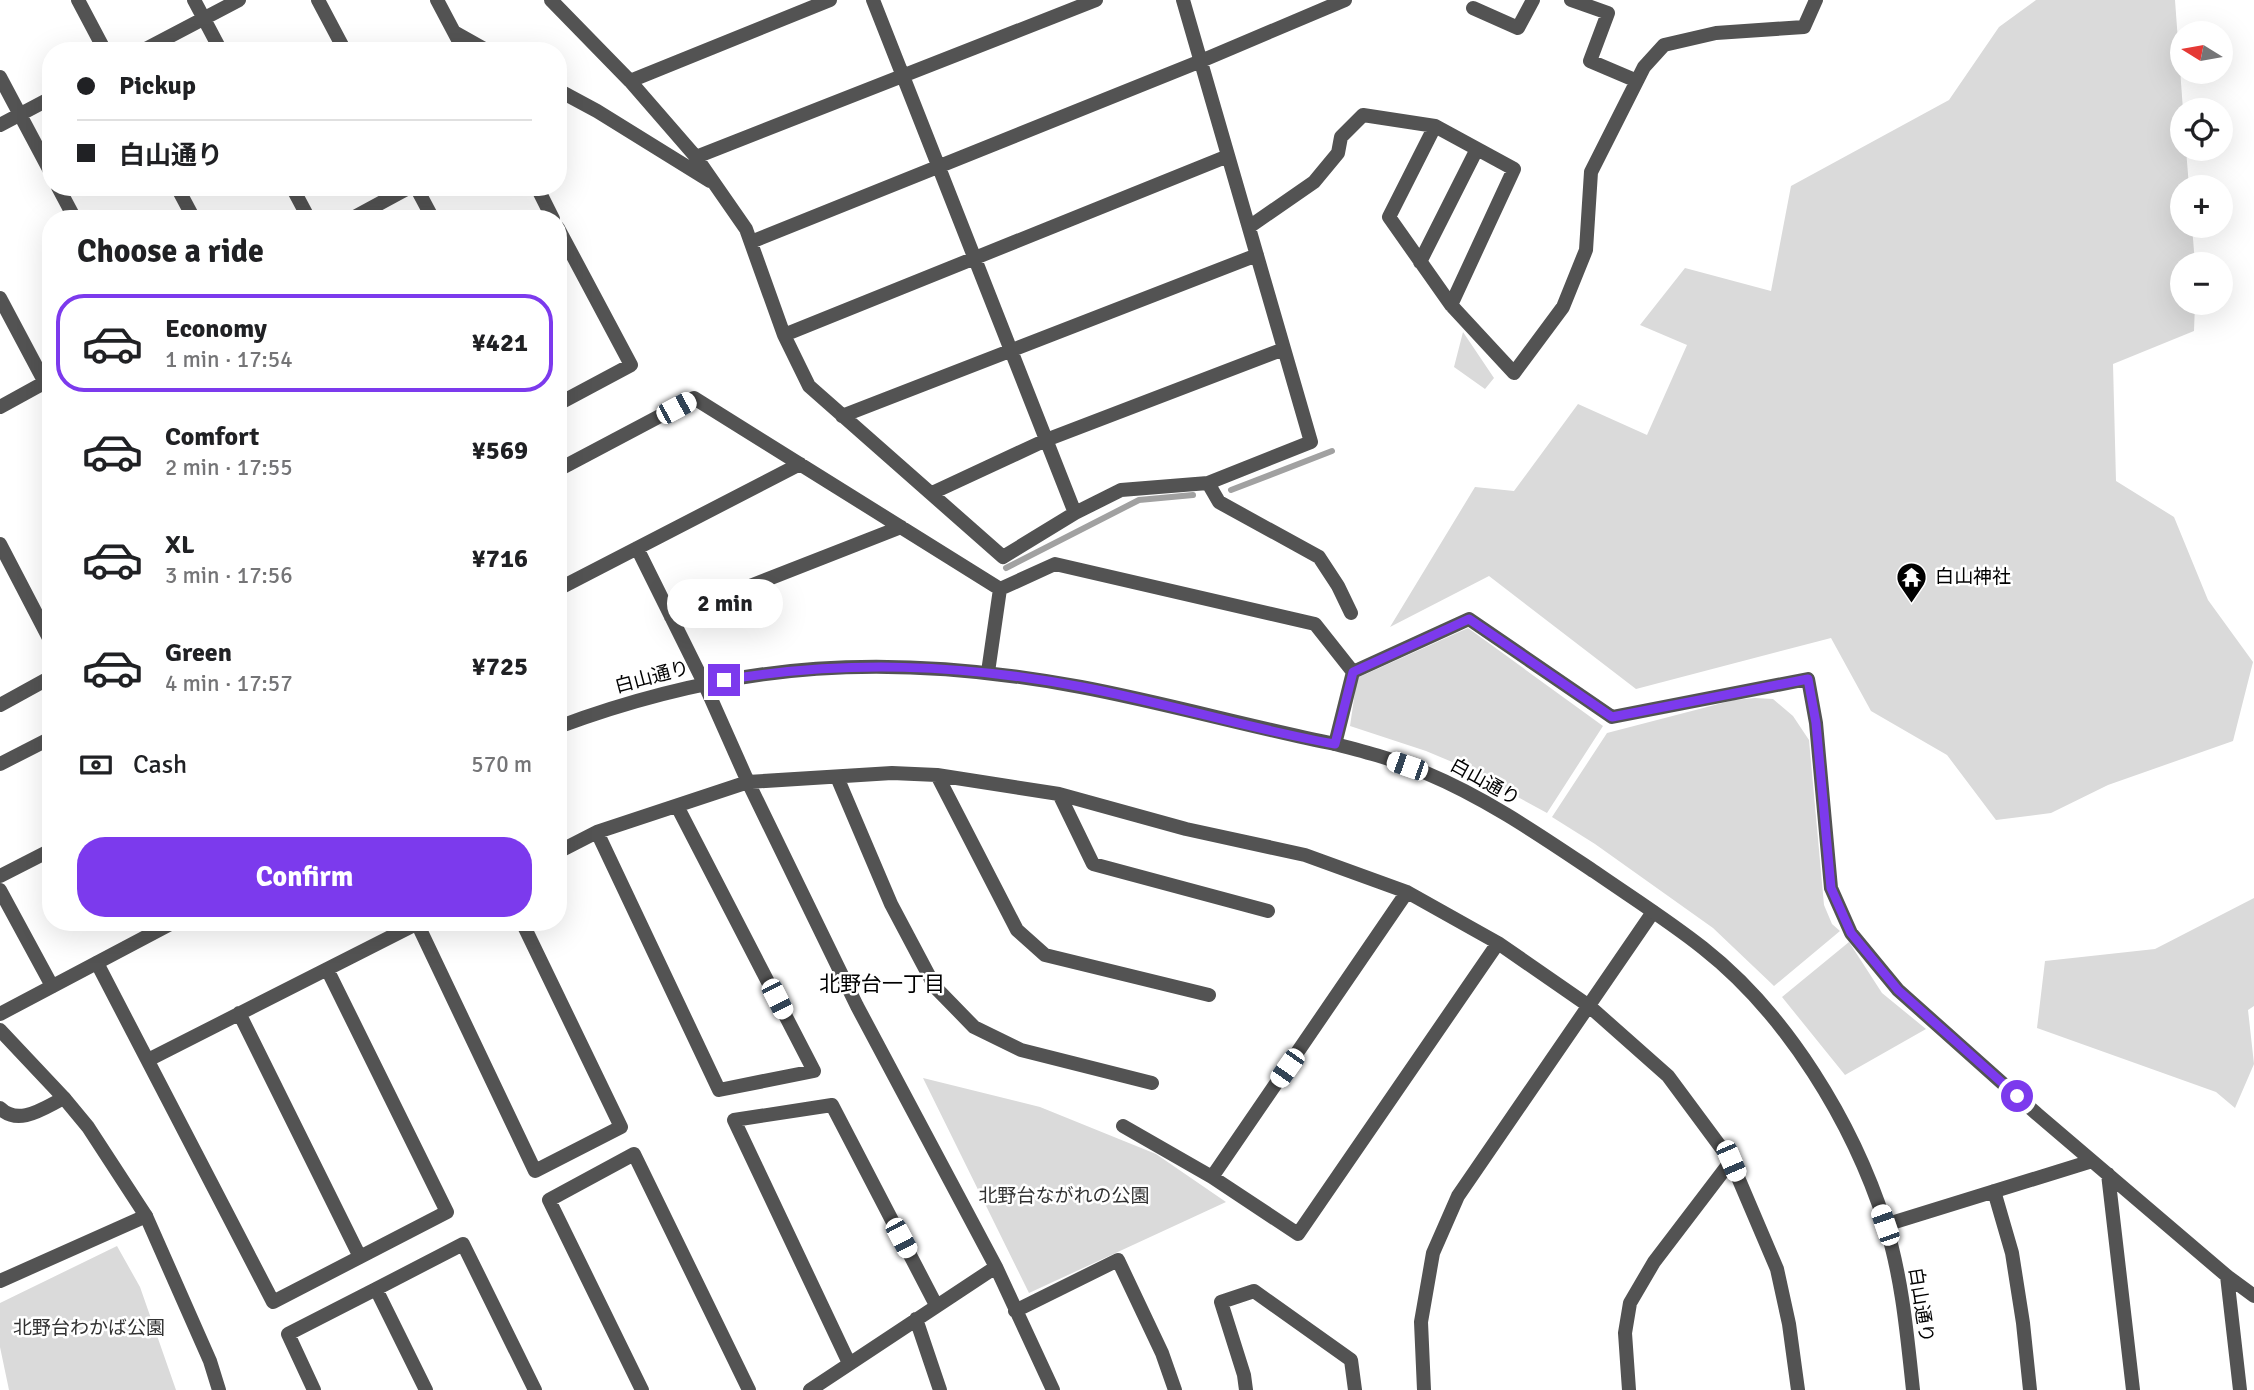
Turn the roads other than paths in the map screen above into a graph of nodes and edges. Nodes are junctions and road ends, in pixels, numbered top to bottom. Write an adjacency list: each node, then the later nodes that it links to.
1 (78, 0): 18 (street)
2 (194, 0): 16 (street)
3 (239, 0): 16 (street)
4 (318, 0): 21 (street)
5 (438, 0): 17 (street)
6 (553, 0): 27 (street)
7 (830, 0): 27 (street)
8 (873, 0): 25 (street)
9 (1096, 0): 25 (street)
10 (1183, 0): 24 (street)
11 (1345, 0): 24 (street)
12 (1533, 0): 15 (street)
13 (1571, 0): 28 (street)
14 (1816, 0): 28 (street)
15 (1472, 8)
16 (204, 18): 19 (street); 20 (street)
17 (455, 32): 22 (street); 23 (street)
18 (100, 42)
19 (159, 42)
20 (216, 42)
21 (340, 42)
22 (460, 42)
23 (472, 42)
24 (1201, 61): 36 (street); 38 (street)
25 (903, 76): 37 (street); 38 (street)
26 (0, 77): 31 (street)
27 (630, 81): 37 (street)
28 (1637, 81): 49 (street)
29 (567, 95): 39 (street)
30 (42, 103): 31 (street)
31 (20, 114): 32 (street); 35 (street)
32 (0, 125)
33 (1435, 126): 34 (street); 42 (street); 47 (street)
34 (1477, 149): 47 (street); 49 (street)
35 (42, 156)
36 (1228, 156): 42 (street); 46 (street)
37 (696, 157): 39 (street)
38 (939, 166): 43 (street); 46 (street)
39 (714, 184): 43 (street)
40 (393, 196): 41 (street)
41 (368, 210)
42 (1249, 227): 45 (street)
43 (751, 242): 50 (street)
44 (567, 245): 55 (street)
45 (1257, 255): 51 (street); 52 (street)
46 (975, 258): 50 (street); 52 (street)
47 (1420, 262): 49 (street)
48 (0, 298): 53 (street)
49 (1451, 305)
50 (784, 335): 57 (street)
51 (1284, 349): 58 (street); 61 (street)
52 (1011, 350): 57 (street); 58 (street)
53 (42, 373)
54 (42, 389): 56 (street)
55 (567, 399)
56 (0, 407)
57 (842, 416): 62 (street)
58 (1046, 440): 62 (street); 63 (street)
59 (800, 464): 60 (street); 64 (street); 66 (street)
60 (567, 465)
61 (1208, 483): 63 (street); 69 (street)
62 (932, 493): 63 (street)
63 (1075, 513)
64 (901, 527): 68 (street); 70 (street)
65 (0, 544): 71 (street)
66 (637, 548): 67 (street); 70 (street)
67 (567, 584)
68 (1000, 589): 72 (street); 73 (street)
69 (1351, 613)
70 (671, 617): 75 (street)
71 (42, 625)
72 (988, 672): 75 (street, 白山通り); 79 (street, 白山通り)
73 (1353, 672): 79 (street); 113 (street)
74 (42, 682): 76 (street)
75 (704, 683): 77 (street, 白山通り); 83 (street)
76 (0, 705)
77 (567, 724)
78 (42, 743): 80 (street)
79 (1335, 744): 93 (street, 白山通り)
80 (0, 764)
81 (937, 775): 82 (street); 84 (street); 102 (street)
82 (837, 777): 83 (street); 108 (street)
83 (748, 782): 85 (street); 120 (street)
84 (1059, 794): 91 (street); 92 (street)
85 (677, 806): 86 (street); 86 (street)
86 (597, 832): 87 (street)
87 (567, 847)
88 (42, 855): 89 (street)
89 (0, 876)
90 (0, 890): 101 (street)
91 (1407, 892): 98 (street); 115 (street)
92 (1268, 911)
93 (1653, 912): 103 (street); 118 (street, 白山通り)
94 (157, 931): 99 (street)
95 (403, 931): 100 (street)
96 (423, 931): 97 (street)
97 (526, 931)
98 (1498, 943): 103 (street); 115 (street)
99 (97, 962): 101 (street); 107 (street)
100 (327, 969): 104 (street); 119 (street)
101 (52, 986): 105 (street)
102 (1209, 996)
103 (1589, 1006): 112 (street); 142 (street)
104 (239, 1013): 107 (street); 119 (street)
105 (0, 1014)
106 (0, 1030): 109 (street)
107 (148, 1060): 119 (street)
108 (1152, 1083)
109 (64, 1098): 110 (street); 117 (street)
110 (0, 1108)
111 (1123, 1126): 115 (street)
112 (1731, 1161): 143 (street); 144 (street)
113 (2092, 1161): 114 (street); 116 (street)
114 (2108, 1174): 121 (street); 147 (street)
115 (1212, 1177)
116 (1994, 1191): 118 (street); 146 (street)
117 (146, 1216): 122 (street); 130 (street)
118 (1885, 1225): 145 (street, 白山通り)
119 (360, 1257)
120 (996, 1267): 125 (street); 126 (street)
121 (2227, 1276): 124 (street); 148 (street)
122 (0, 1281)
123 (376, 1289): 131 (street); 132 (street); 133 (street)
124 (2254, 1296)
125 (936, 1305): 127 (street); 128 (street)
126 (1015, 1311): 138 (street); 139 (street)
127 (916, 1319): 128 (street); 129 (street)
128 (849, 1363): 136 (street)
129 (938, 1386): 137 (street)
130 (219, 1390)
131 (314, 1390)
132 (426, 1390)
133 (535, 1390)
134 (642, 1390): 135 (street)
135 (750, 1390)
136 (810, 1390)
137 (923, 1390)
138 (1053, 1390)
139 (1175, 1390)
140 (1246, 1390): 141 (street)
141 (1355, 1390)
142 (1424, 1390)
143 (1629, 1390)
144 (1798, 1390)
145 (1913, 1390)
146 (2030, 1390)
147 (2133, 1390)
148 (2240, 1390)

